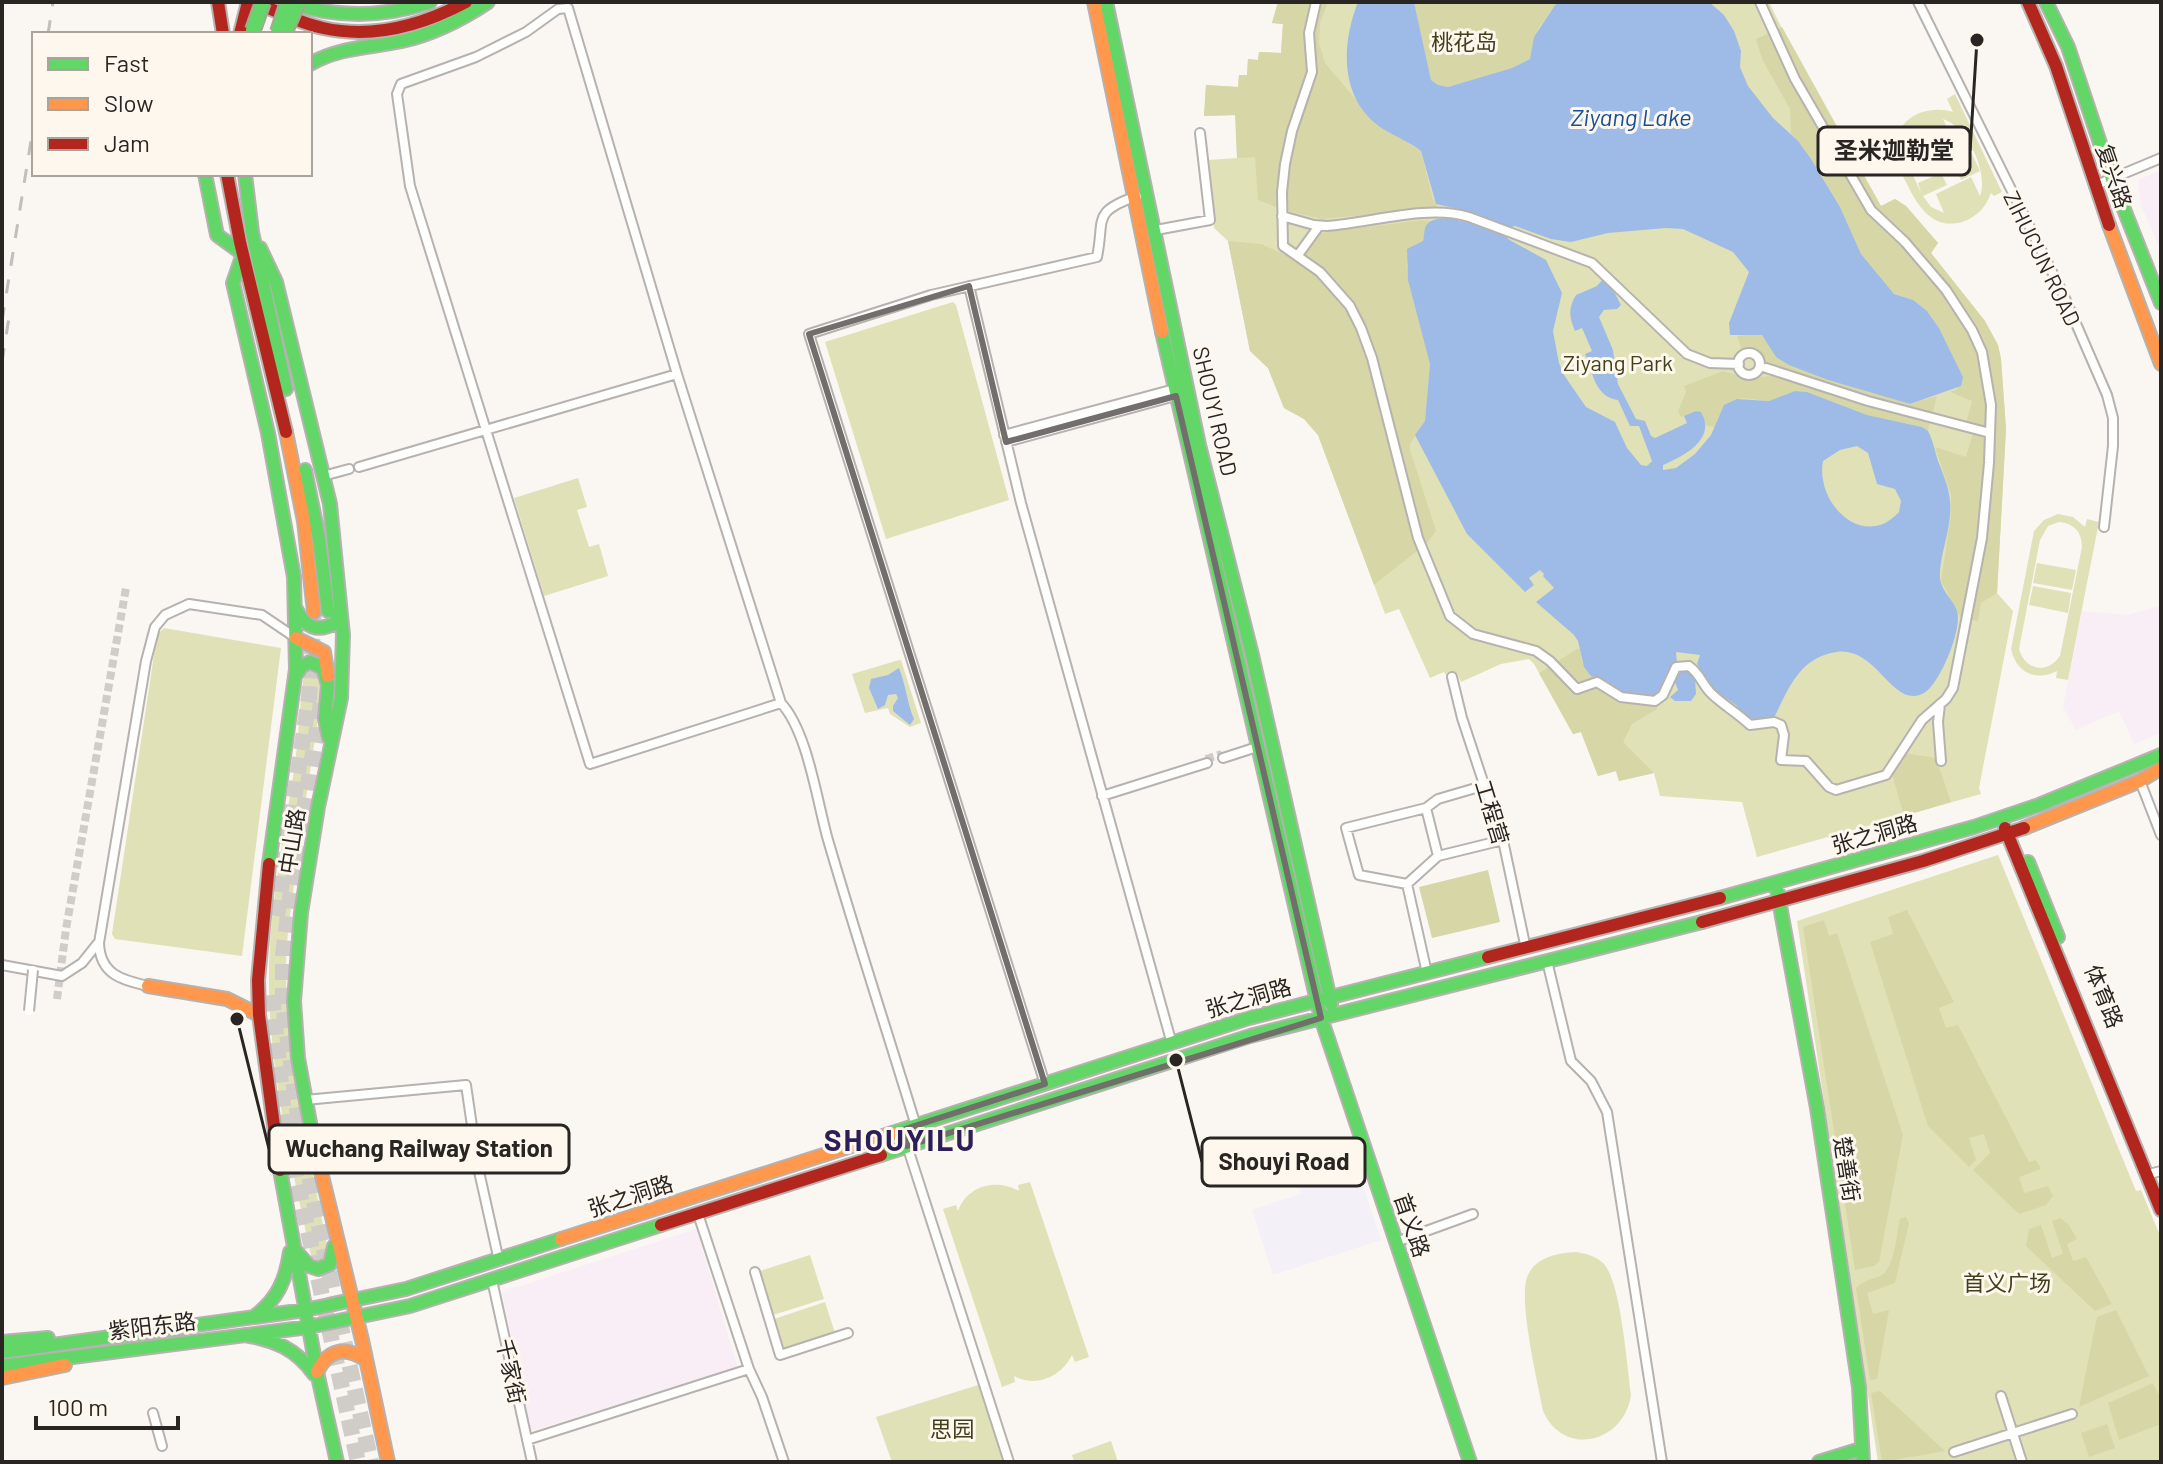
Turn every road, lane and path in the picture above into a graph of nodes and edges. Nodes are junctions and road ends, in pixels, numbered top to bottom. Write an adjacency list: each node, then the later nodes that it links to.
1 (218, 2): 18 (main road)
2 (248, 2): 17 (main road)
3 (254, 2): 8 (main road)
4 (263, 2): 17 (main road, bridge)
5 (287, 2): 7 (main road); 19 (main road, bridge)
6 (298, 2): 20 (main road, bridge)
7 (430, 2)
8 (466, 2)
9 (488, 2): 21 (main road)
10 (1094, 2): 29 (main road, SHOUYI ROAD)
11 (1106, 2): 29 (main road, SHOUYI ROAD)
12 (1316, 2): 30 (street)
13 (1760, 2): 44 (street)
14 (1918, 2): 49 (street, ZIHUCUN ROAD)
15 (2028, 2): 28 (main road, 复兴路)
16 (2046, 2): 27 (main road, 复兴路)
17 (247, 31)
18 (223, 32)
19 (280, 32)
20 (281, 32)
21 (312, 63)
22 (1200, 133): 32 (street)
23 (2161, 158): 27 (street)
24 (205, 176): 34 (main road)
25 (227, 176): 34 (main road)
26 (245, 176): 33 (main road)
27 (2112, 179): 28 (street); 37 (main road, 复兴路)
28 (2094, 186): 39 (main road, 复兴路)
29 (1140, 194): 32 (main road, SHOUYI ROAD); 36 (street); 42 (main road, SHOUYI ROAD)
30 (1282, 216): 31 (street); 35 (street)
31 (1319, 226): 35 (street); 38 (street)
32 (1156, 230): 42 (main road, SHOUYI ROAD)
33 (252, 232): 48 (main road, 中山路); 51 (main road)
34 (243, 254): 50 (main road, 中山路); 51 (main road)
35 (1298, 255): 57 (street)
36 (969, 286): 45 (street); 89 (street)
37 (2161, 303)
38 (1739, 364): 40 (street); 40 (street)
39 (2161, 364)
40 (1760, 366): 44 (street)
41 (677, 374): 43 (street); 43 (street); 56 (street)
42 (1181, 391): 45 (street); 58 (main road, SHOUYI ROAD); 84 (main road, SHOUYI ROAD)
43 (486, 430): 46 (street); 56 (street)
44 (1990, 433): 57 (street)
45 (1005, 438): 67 (street)
46 (359, 467)
47 (349, 469): 48 (street)
48 (323, 476): 51 (main road, 中山路)
49 (2104, 527)
50 (295, 605): 51 (main road); 52 (main road, 中山路)
51 (328, 609): 59 (main road, 中山路)
52 (296, 638): 53 (main road, 中山路); 55 (main road); 77 (street)
53 (295, 676): 55 (main road); 86 (main road, 中山路)
54 (1452, 677): 66 (street, 工程营)
55 (328, 685): 59 (main road)
56 (781, 703): 91 (street)
57 (1940, 704): 63 (street)
58 (1257, 745): 61 (street); 84 (main road, SHOUYI ROAD)
59 (331, 747): 90 (main road, 中山路)
60 (2161, 755): 69 (main road, 张之洞路)
61 (1223, 756)
62 (1206, 761): 67 (street)
63 (1941, 761)
64 (2161, 768): 65 (main road, 张之洞路)
65 (2140, 781): 70 (main road, 张之洞路); 71 (street)
66 (1486, 785): 68 (street); 72 (street, 工程营)
67 (1102, 794): 88 (street)
68 (1426, 808): 73 (street); 74 (street)
69 (2005, 816): 70 (main road); 75 (main road, 张之洞路)
70 (2012, 832): 76 (main road, 张之洞路); 93 (main road, 体育路); 95 (main road)
71 (2161, 835)
72 (1503, 840): 73 (street); 78 (street, 工程营)
73 (1438, 856): 74 (street)
74 (1407, 884): 82 (street)
75 (1776, 884): 76 (main road, 楚善街); 78 (main road, 张之洞路)
76 (1780, 901): 79 (main road, 张之洞路); 127 (main road, 楚善街)
77 (99, 943): 81 (street); 83 (street)
78 (1526, 949): 82 (main road, 张之洞路)
79 (1547, 961): 87 (main road, 张之洞路); 134 (street)
80 (2, 965): 81 (street)
81 (33, 970): 85 (street, bridge)
82 (1427, 973): 84 (main road, 张之洞路)
83 (148, 986): 86 (main road)
84 (1323, 999): 87 (main road, 首义路); 88 (main road, 张之洞路)
85 (29, 1011)
86 (259, 1015): 100 (main road, 中山路)
87 (1327, 1017): 92 (main road, 张之洞路); 99 (main road, 首义路)
88 (1172, 1044): 89 (main road, 张之洞路)
89 (1045, 1084): 91 (main road, 张之洞路)
90 (304, 1100): 98 (main road, 中山路); 101 (street)
91 (909, 1128): 92 (street); 101 (main road, 张之洞路)
92 (907, 1146): 96 (main road, 张之洞路); 132 (street)
93 (2157, 1172): 94 (main road, 体育路)
94 (2161, 1193)
95 (2161, 1210)
96 (698, 1214): 103 (main road, 张之洞路); 117 (street)
97 (1473, 1214): 99 (street)
98 (333, 1233): 100 (main road); 104 (main road, 中山路)
99 (1396, 1242): 133 (main road, 首义路)
100 (293, 1245): 105 (main road, 中山路); 106 (main road)
101 (499, 1261): 104 (main road, 张之洞路)
102 (755, 1272): 109 (street)
103 (492, 1280): 107 (main road, 张之洞路); 124 (street, 千家街)
104 (352, 1302): 105 (main road, 张之洞路); 107 (main road, 中山路)
105 (305, 1310): 106 (main road, 紫阳东路); 108 (main road, 中山路)
106 (255, 1316): 111 (main road, 紫阳东路)
107 (356, 1319): 108 (main road, 张之洞路); 115 (main road, 中山路)
108 (309, 1327): 110 (main road, 紫阳东路); 118 (main road, 中山路)
109 (848, 1333)
110 (245, 1335): 114 (main road, 紫阳东路); 118 (main road)
111 (107, 1337): 112 (main road); 113 (main road, 紫阳东路)
112 (2, 1342)
113 (2, 1352)
114 (110, 1352): 116 (main road, 紫阳东路); 119 (main road)
115 (366, 1360): 118 (main road); 129 (main road, 中山路)
116 (2, 1366)
117 (749, 1369): 124 (street); 131 (street)
118 (318, 1379): 128 (main road, 中山路)
119 (2, 1380)
120 (2001, 1396): 123 (street)
121 (153, 1413): 125 (street)
122 (2072, 1414): 123 (street)
123 (2013, 1433): 126 (street); 136 (street)
124 (527, 1440): 130 (street, 千家街)
125 (162, 1446)
126 (1954, 1452)
127 (1862, 1455): 135 (main road)
128 (337, 1462)
129 (388, 1462)
130 (532, 1462)
131 (784, 1462)
132 (1009, 1462)
133 (1470, 1462)
134 (1662, 1462)
135 (1819, 1462)
136 (2022, 1462)

